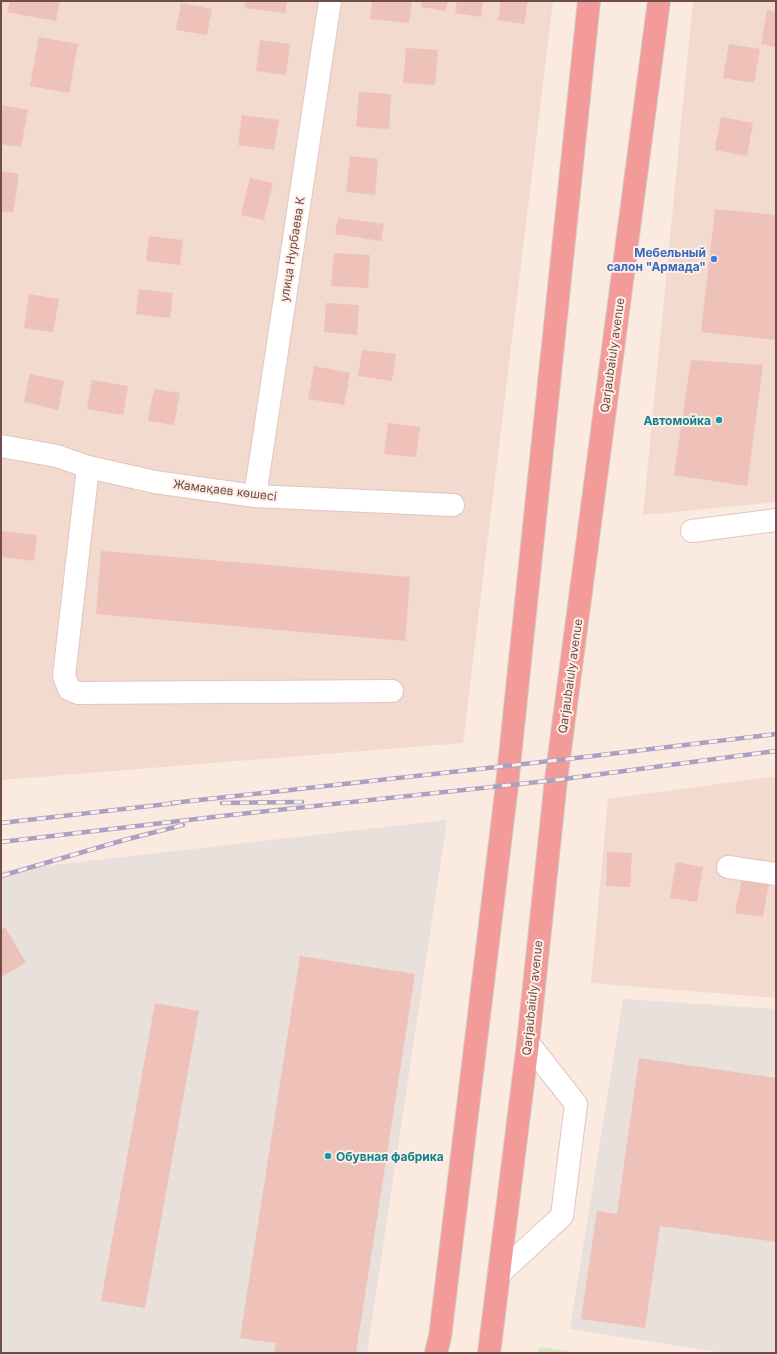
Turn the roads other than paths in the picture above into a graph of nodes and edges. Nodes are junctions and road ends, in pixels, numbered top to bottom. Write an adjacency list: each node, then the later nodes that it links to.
1 (330, 1): 6 (street, улица Нурбаева К)
2 (589, 1): 15 (highway)
3 (660, 1): 13 (highway, Qarjaubaiuly avenue)
4 (1, 446): 5 (street, Жамақаев көшесі)
5 (88, 467): 6 (street, Жамақаев көшесі); 10 (street)
6 (255, 496): 7 (street, Жамақаев көшесі)
7 (453, 505)
8 (776, 520): 9 (street)
9 (692, 531)
10 (392, 691)
11 (728, 866): 12 (street)
12 (776, 874)
13 (528, 1044): 14 (highway, Qarjaubaiuly avenue); 14 (street)
14 (499, 1274): 16 (highway, Qarjaubaiuly avenue)
15 (436, 1353)
16 (489, 1353)

